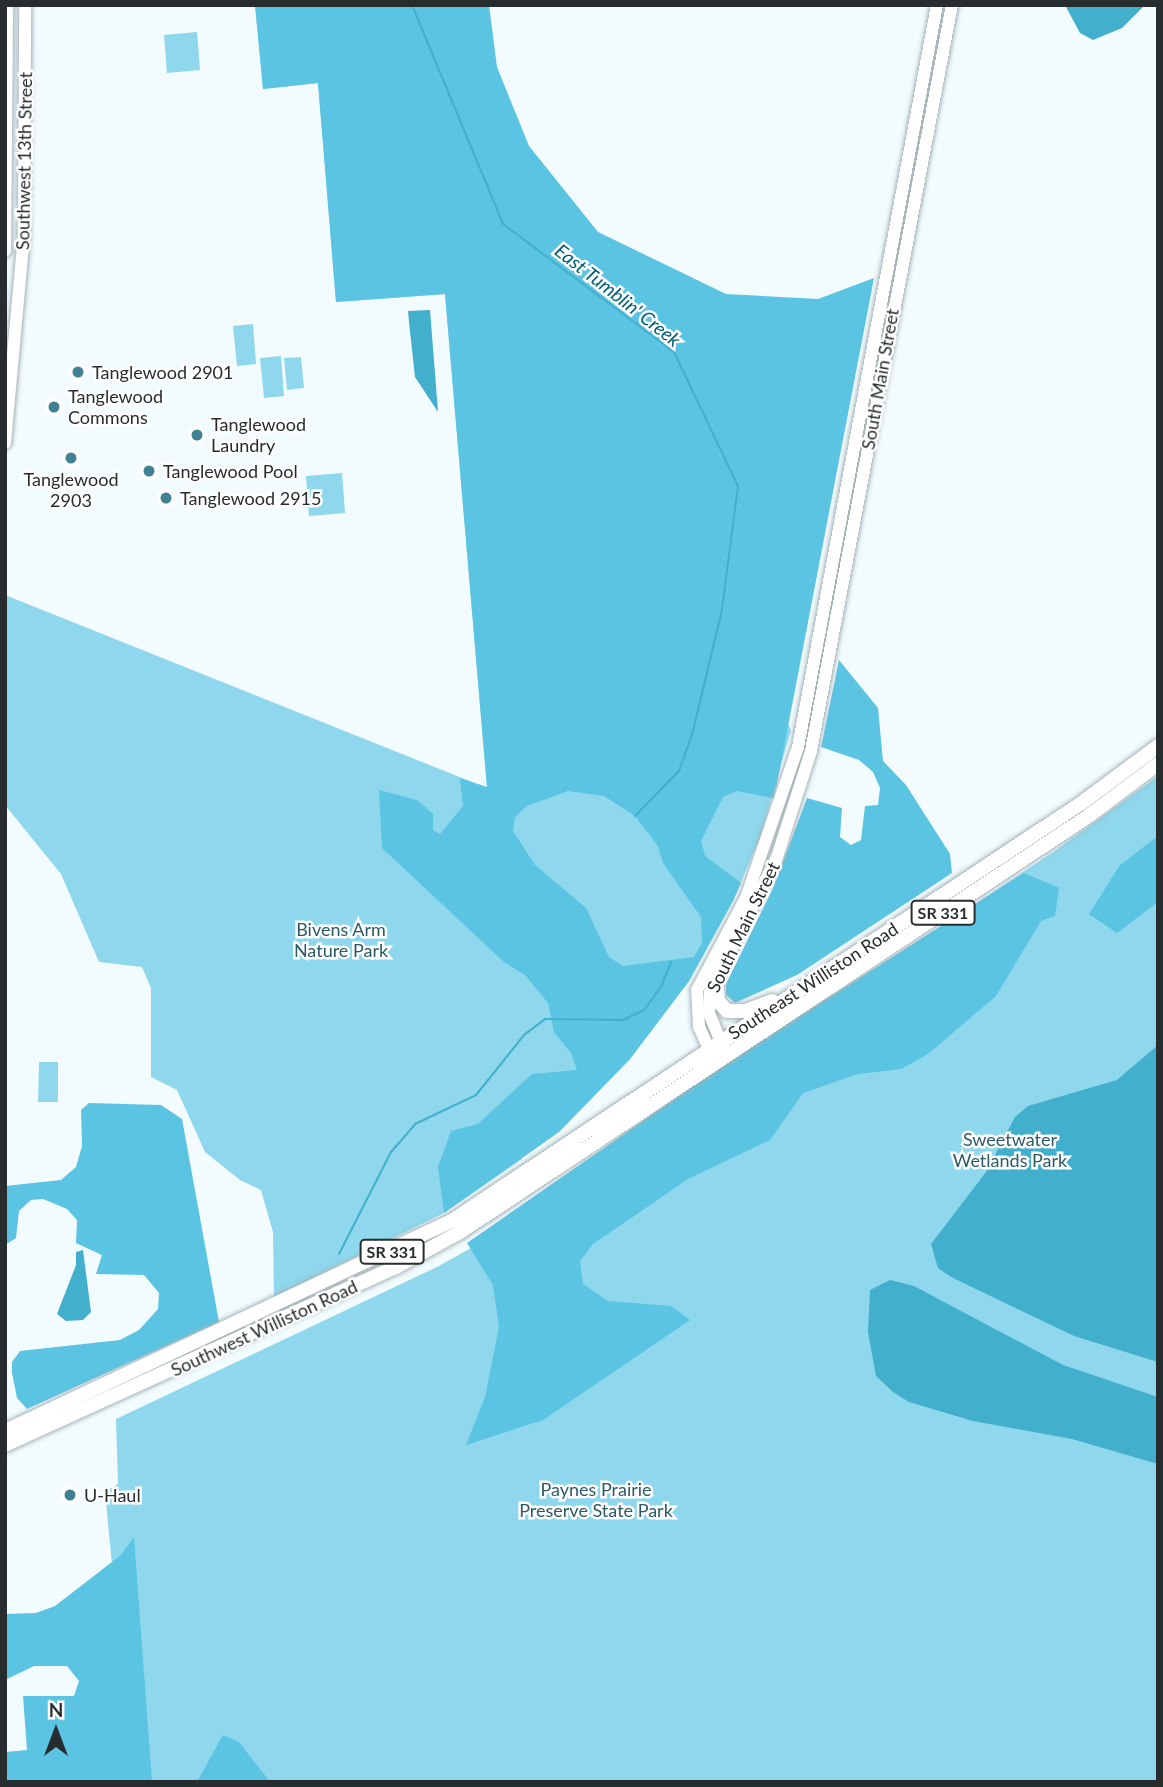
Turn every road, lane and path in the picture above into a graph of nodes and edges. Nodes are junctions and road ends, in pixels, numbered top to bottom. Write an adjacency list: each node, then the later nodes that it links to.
1 (7, 5): 5 (main road, Southwest 13th Street)
2 (25, 5): 6 (main road, Southwest 13th Street)
3 (937, 5): 7 (main road, South Main Street)
4 (952, 5): 7 (main road, South Main Street)
5 (5, 251)
6 (5, 443)
7 (829, 620): 10 (main road, South Main Street)
8 (1158, 746): 11 (highway, Southeast Williston Road / SR 331)
9 (1158, 764): 12 (highway, Southeast Williston Road / SR 331)
10 (798, 771): 13 (main road, South Main Street); 14 (main road, South Main Street)
11 (1015, 846): 12 (highway); 16 (highway, Southeast Williston Road / SR 331)
12 (1025, 859): 18 (highway, Southeast Williston Road / SR 331)
13 (771, 871): 14 (main road); 15 (main road, South Main Street)
14 (755, 875): 17 (main road, South Main Street)
15 (716, 981): 16 (highway); 17 (main road, South Main Street)
16 (796, 993): 17 (highway, Southeast Williston Road / SR 331)
17 (715, 1045): 18 (main road, South Main Street); 19 (highway, Southwest Williston Road / SR 331)
18 (726, 1057): 19 (highway, Southwest Williston Road / SR 331)
19 (335, 1287): 20 (highway, Southwest Williston Road / SR 331); 21 (highway, Southwest Williston Road / SR 331)
20 (5, 1431)
21 (5, 1445)

